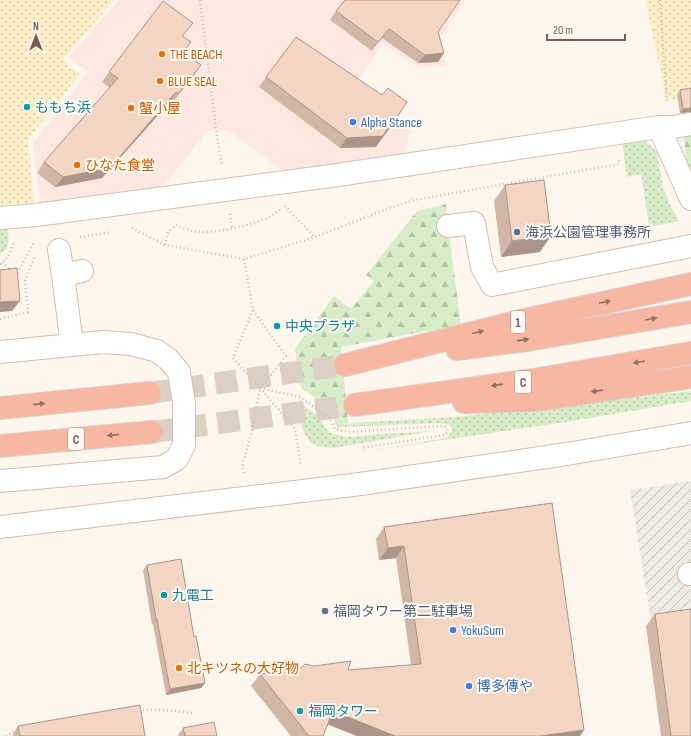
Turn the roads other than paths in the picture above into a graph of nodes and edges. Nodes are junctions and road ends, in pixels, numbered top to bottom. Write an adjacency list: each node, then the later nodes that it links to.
1 (674, 126): 2 (street); 3 (street)
2 (691, 200)
3 (0, 218)
4 (448, 226): 5 (street)
5 (691, 246)
6 (59, 250): 9 (street)
7 (691, 284): 8 (highway, 1)
8 (691, 312)
9 (72, 345): 10 (street); 18 (street)
10 (0, 352)
11 (691, 354): 12 (highway, C)
12 (691, 377)
13 (150, 393): 14 (highway, one-way to 13)
14 (0, 408)
15 (152, 432): 17 (highway, C, one-way to 17)
16 (691, 433): 19 (street)
17 (0, 446)
18 (0, 481)
19 (0, 527)

